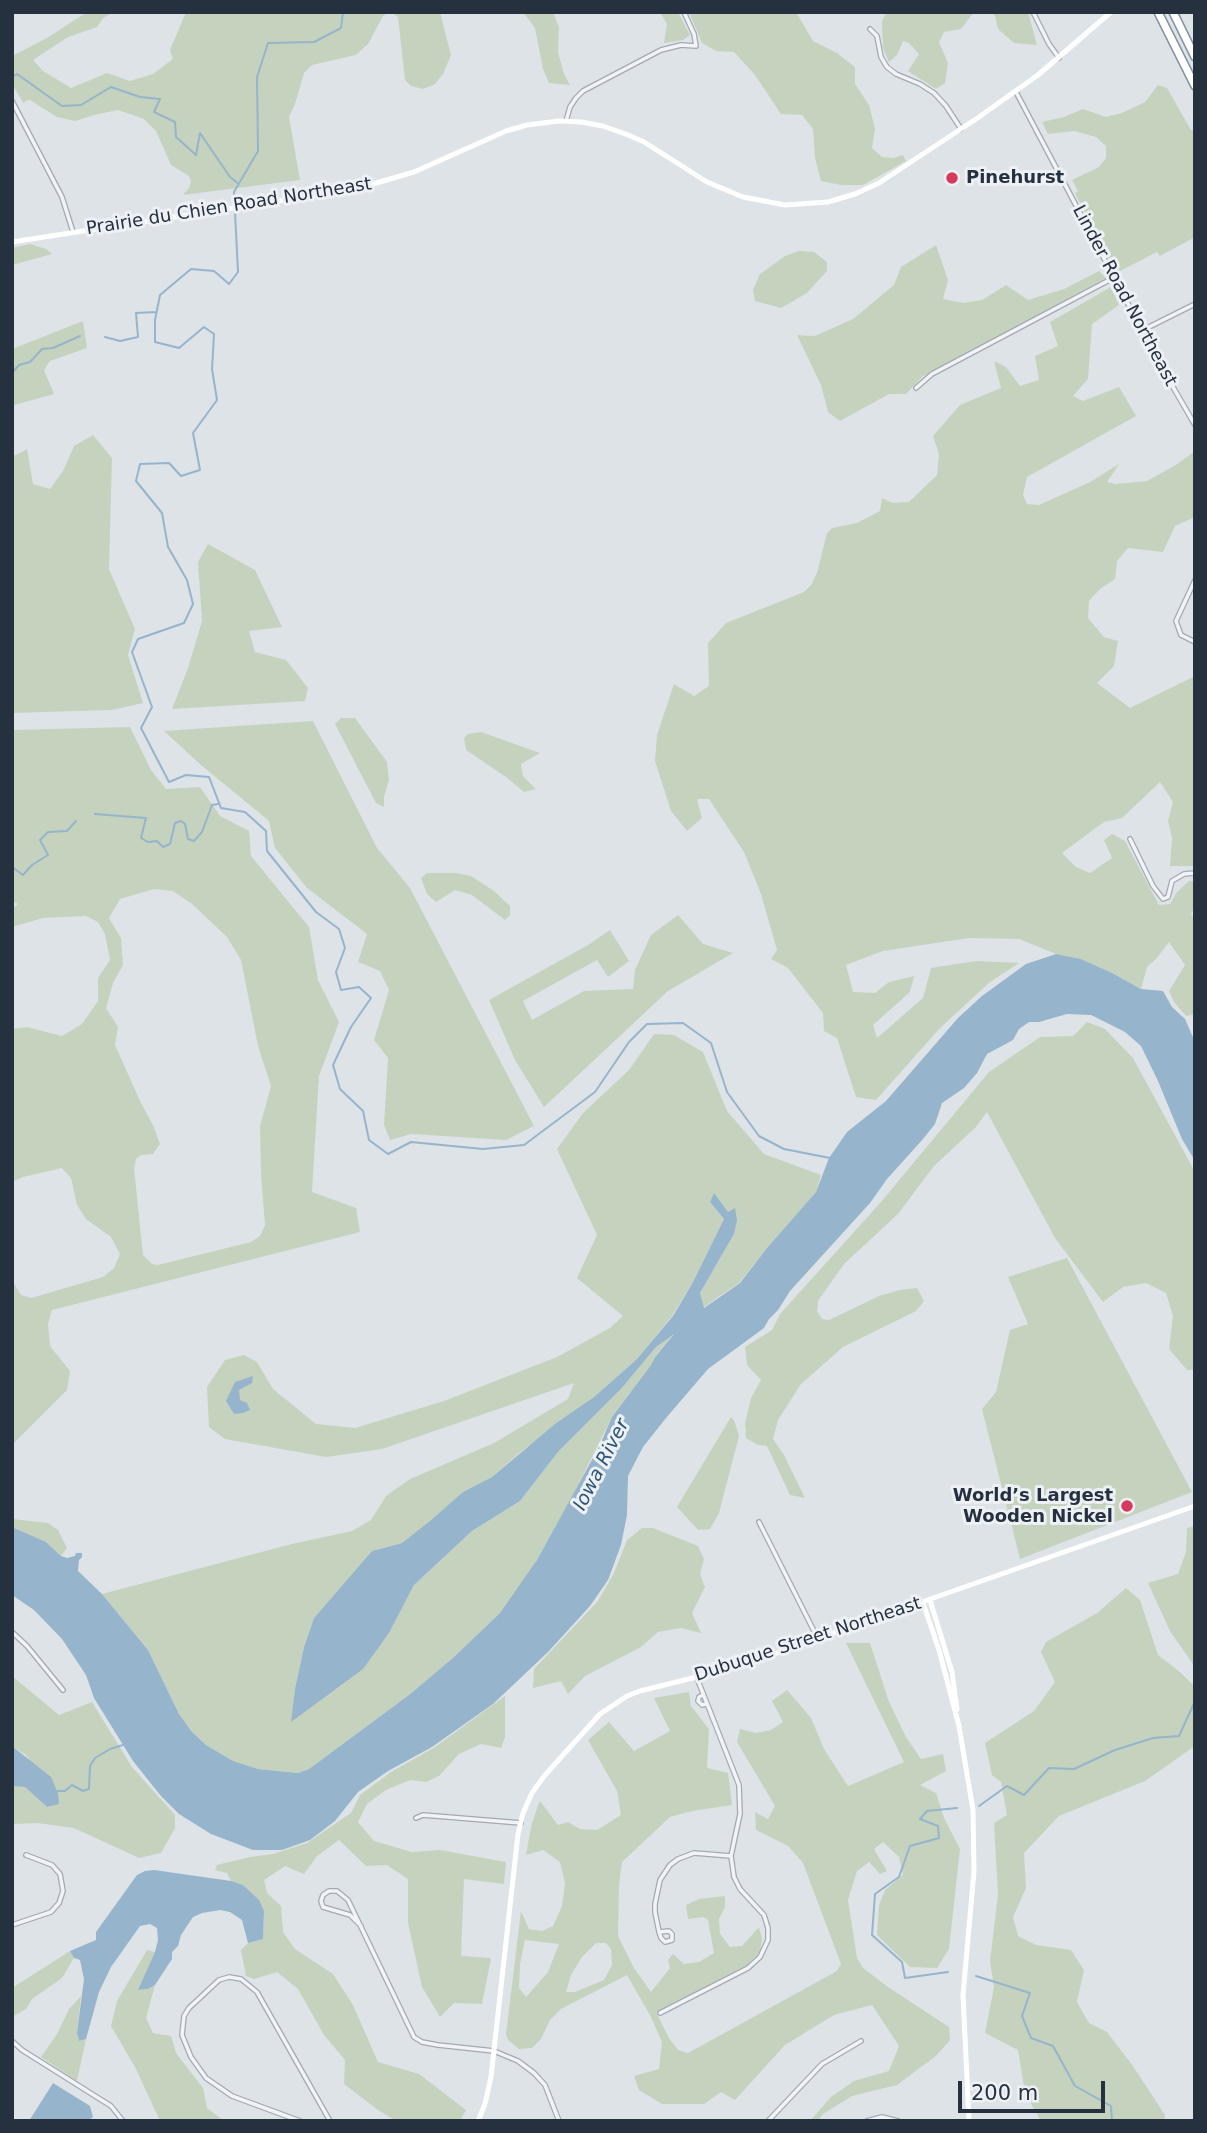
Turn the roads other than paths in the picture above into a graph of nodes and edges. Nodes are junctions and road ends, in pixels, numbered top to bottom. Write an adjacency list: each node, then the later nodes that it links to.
1 (684, 12): 12 (street)
2 (1033, 12): 8 (street)
3 (1111, 12): 8 (main road, Prairie du Chien Road Northeast)
4 (1158, 12): 9 (highway)
5 (1173, 12): 7 (highway)
6 (870, 29): 13 (street)
7 (1195, 57)
8 (1059, 58): 10 (main road, Prairie du Chien Road Northeast)
9 (1195, 86)
10 (1016, 92): 13 (main road, Prairie du Chien Road Northeast); 16 (street, Linder Road Northeast)
11 (12, 101): 14 (street)
12 (566, 121): 13 (main road, Prairie du Chien Road Northeast); 14 (main road, Prairie du Chien Road Northeast)
13 (961, 129)
14 (73, 232): 15 (main road, Prairie du Chien Road Northeast)
15 (12, 242)
16 (1115, 277): 18 (street, Linder Road Northeast); 19 (street)
17 (1195, 304): 18 (street)
18 (1143, 330): 20 (street, Linder Road Northeast)
19 (916, 388)
20 (1195, 425)
21 (1195, 580): 22 (street)
22 (1195, 642)
23 (1130, 839): 24 (street)
24 (1195, 873)
25 (1195, 1506): 27 (main road, Dubuque Street Northeast)
26 (759, 1522): 30 (street)
27 (930, 1600): 28 (main road, Dubuque Street Northeast); 33 (main road)
28 (923, 1603): 30 (main road, Dubuque Street Northeast); 33 (main road)
29 (12, 1632): 32 (street)
30 (818, 1639): 31 (main road, Dubuque Street Northeast)
31 (697, 1678): 35 (main road, Dubuque Street Northeast); 37 (street)
32 (63, 1690)
33 (959, 1726): 53 (main road)
34 (416, 1818): 35 (street)
35 (521, 1823): 44 (main road, Dubuque Street Northeast)
36 (26, 1855): 38 (street)
37 (731, 1856): 40 (street); 41 (street)
38 (12, 1925)
39 (361, 1926): 39 (street); 44 (street)
40 (659, 1932)
41 (660, 2013)
42 (12, 2041): 45 (street)
43 (862, 2041): 50 (street)
44 (494, 2051): 48 (main road, Dubuque Street Northeast); 49 (street)
45 (122, 2121)
46 (300, 2121): 47 (street)
47 (330, 2121)
48 (478, 2121)
49 (559, 2121)
50 (768, 2121)
51 (867, 2121): 52 (street)
52 (898, 2121)
53 (969, 2121)

